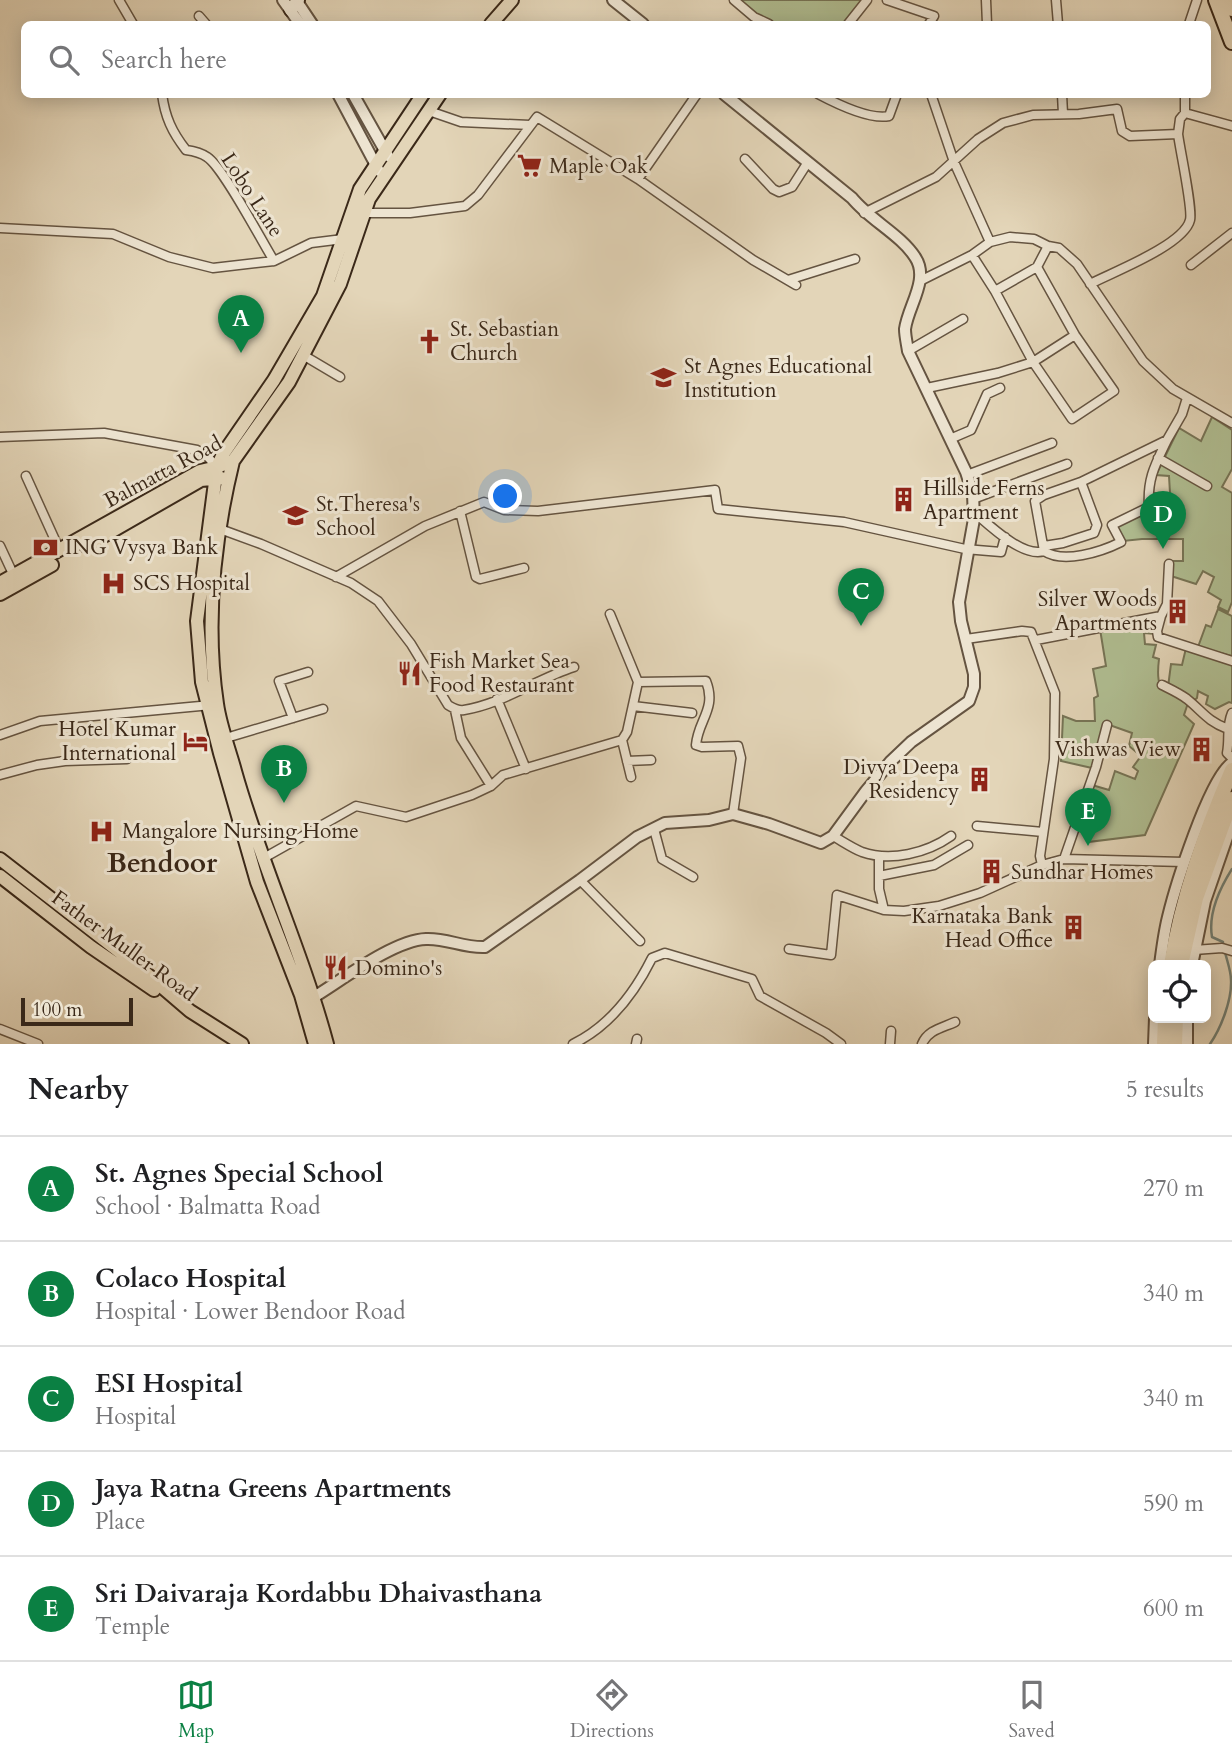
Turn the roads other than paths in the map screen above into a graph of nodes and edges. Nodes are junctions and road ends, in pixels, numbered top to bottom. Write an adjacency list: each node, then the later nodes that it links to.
1 (119, 0): 16 (street)
2 (501, 0): 20 (main road)
3 (512, 0): 21 (main road)
4 (613, 0): 22 (street)
5 (734, 0): 23 (street)
6 (867, 0): 24 (street)
7 (887, 0): 25 (street)
8 (986, 0): 26 (street)
9 (1056, 0): 27 (street)
10 (1197, 0): 28 (street)
11 (1216, 0): 29 (highway)
12 (1228, 0): 14 (highway)
13 (293, 3): 18 (street); 19 (street)
14 (1232, 9)
15 (199, 16): 17 (street)
16 (131, 21)
17 (203, 21)
18 (299, 21)
19 (309, 21)
20 (484, 21)
21 (494, 21)
22 (639, 21)
23 (752, 21)
24 (850, 21)
25 (931, 21)
26 (987, 21)
27 (1058, 21)
28 (1190, 21)
29 (1232, 42)
30 (163, 98): 65 (street, Lobo Lane)
31 (340, 98): 53 (street)
32 (355, 98): 48 (street)
33 (420, 98): 48 (main road)
34 (437, 98): 42 (main road, Balmatta Road)
35 (694, 98): 55 (street)
36 (729, 98): 50 (street)
37 (826, 98): 38 (street)
38 (896, 98)
39 (932, 98): 51 (street)
40 (1062, 98): 44 (street)
41 (1185, 98): 43 (street)
42 (429, 111): 45 (street); 52 (main road, Balmatta Road)
43 (1185, 113): 46 (street); 47 (street)
44 (1063, 114): 47 (street); 51 (street)
45 (530, 125): 55 (street); 56 (street)
46 (1232, 126)
47 (1178, 134): 69 (street)
48 (385, 151): 52 (street); 53 (main road)
49 (745, 159): 50 (street)
50 (808, 162): 57 (street)
51 (954, 162): 57 (street); 61 (street)
52 (392, 163): 54 (main road, Balmatta Road)
53 (376, 164): 54 (street); 60 (main road)
54 (382, 177): 56 (main road, Balmatta Road)
55 (638, 179): 64 (street)
56 (363, 213): 74 (main road, Balmatta Road)
57 (864, 213): 68 (street)
58 (0, 228): 65 (street)
59 (1232, 233): 66 (street)
60 (343, 239): 65 (street, Lobo Lane); 87 (main road)
61 (990, 242): 62 (street); 63 (street)
62 (1048, 246): 67 (street); 69 (street)
63 (972, 255): 68 (street); 70 (street)
64 (855, 259)
65 (274, 261)
66 (1191, 265)
67 (1037, 267): 70 (street); 72 (street)
68 (920, 281): 73 (street)
69 (1090, 284): 79 (street)
70 (995, 291): 75 (street)
71 (963, 320): 73 (street)
72 (1075, 335): 75 (street); 75 (street)
73 (908, 351): 77 (street)
74 (303, 355): 76 (street); 87 (main road, Balmatta Road)
75 (1033, 362): 77 (street)
76 (340, 377)
77 (928, 388): 82 (street)
78 (1000, 388): 82 (street)
79 (1187, 398): 80 (street); 83 (street)
80 (1232, 423)
81 (0, 438): 87 (street)
82 (950, 439): 88 (street)
83 (1167, 440): 85 (street); 90 (street)
84 (1052, 443): 88 (street)
85 (1158, 458): 91 (street); 98 (street)
86 (1067, 464): 92 (street)
87 (221, 475): 95 (main road); 100 (main road, Balmatta Road); 106 (main road, Balmatta Road); 117 (main road)
88 (967, 475): 92 (street)
89 (26, 476): 100 (street)
90 (1081, 482): 98 (street); 98 (street)
91 (1207, 486)
92 (973, 499): 94 (street)
93 (460, 511): 99 (street); 102 (street); 104 (street)
94 (974, 512): 96 (street); 99 (street)
95 (220, 529): 104 (street); 117 (main road)
96 (1005, 537): 98 (street); 99 (street)
97 (0, 546): 103 (street)
98 (1044, 548)
99 (968, 549): 109 (street)
100 (60, 551): 103 (main road, Balmatta Road)
101 (1169, 564): 108 (street)
102 (524, 568)
103 (14, 576): 105 (main road, Balmatta Road)
104 (336, 577): 120 (street)
105 (0, 583)
106 (0, 594)
107 (610, 614): 114 (street)
108 (1161, 616): 110 (street); 111 (street)
109 (966, 639): 110 (street); 145 (street)
110 (1036, 640): 144 (street)
111 (1232, 661)
112 (574, 667): 116 (street)
113 (308, 672): 123 (street)
114 (638, 682): 118 (street); 140 (street)
115 (1161, 685): 125 (street)
116 (496, 699): 120 (street); 134 (street)
117 (212, 705): 126 (street); 127 (main road); 151 (main road)
118 (633, 706): 121 (street); 128 (street)
119 (323, 709): 123 (street)
120 (455, 710): 138 (street)
121 (692, 713)
122 (1232, 713): 125 (street)
123 (293, 718): 127 (street)
124 (1107, 726): 150 (street)
125 (1228, 729): 129 (street)
126 (0, 735)
127 (226, 738): 151 (main road)
128 (622, 740): 132 (street); 134 (street)
129 (1232, 758)
130 (127, 759): 136 (street)
131 (651, 760): 132 (street)
132 (627, 761): 137 (street)
133 (1232, 763): 152 (street)
134 (526, 769): 138 (street)
135 (1232, 770): 164 (highway)
136 (0, 775)
137 (631, 777)
138 (491, 786): 151 (street)
139 (1232, 799): 165 (highway)
140 (733, 814): 143 (street); 145 (street)
141 (1232, 823): 162 (street)
142 (977, 826): 144 (street)
143 (654, 829): 156 (street); 157 (street)
144 (1044, 832): 153 (street)
145 (833, 836): 148 (street)
146 (951, 836): 148 (street)
147 (968, 845): 155 (street)
148 (879, 856): 155 (street)
149 (0, 859): 177 (main road)
150 (1064, 859): 152 (street); 153 (street)
151 (257, 861): 167 (main road)
152 (1184, 862): 163 (street)
153 (1042, 865): 158 (street)
154 (0, 876): 176 (main road, Father Muller Road)
155 (879, 876): 158 (street)
156 (693, 877)
157 (580, 880): 159 (street); 167 (street)
158 (884, 910): 160 (street)
159 (640, 941)
160 (789, 949)
161 (1228, 949): 162 (street)
162 (1194, 950): 166 (street)
163 (1161, 960)
164 (1172, 960)
165 (1182, 960)
166 (1193, 960)
167 (309, 998): 178 (main road); 179 (main road)
168 (955, 1023): 183 (street)
169 (1155, 1023): 184 (street)
170 (1165, 1023): 185 (highway)
171 (1176, 1023): 186 (highway)
172 (1187, 1023): 187 (street)
173 (0, 1029): 175 (street)
174 (891, 1031): 182 (street)
175 (37, 1044)
176 (228, 1044)
177 (242, 1044)
178 (315, 1044)
179 (327, 1044)
180 (573, 1044): 181 (street)
181 (841, 1044)
182 (890, 1044)
183 (922, 1044)
184 (1154, 1044)
185 (1164, 1044)
186 (1175, 1044)
187 (1187, 1044)

